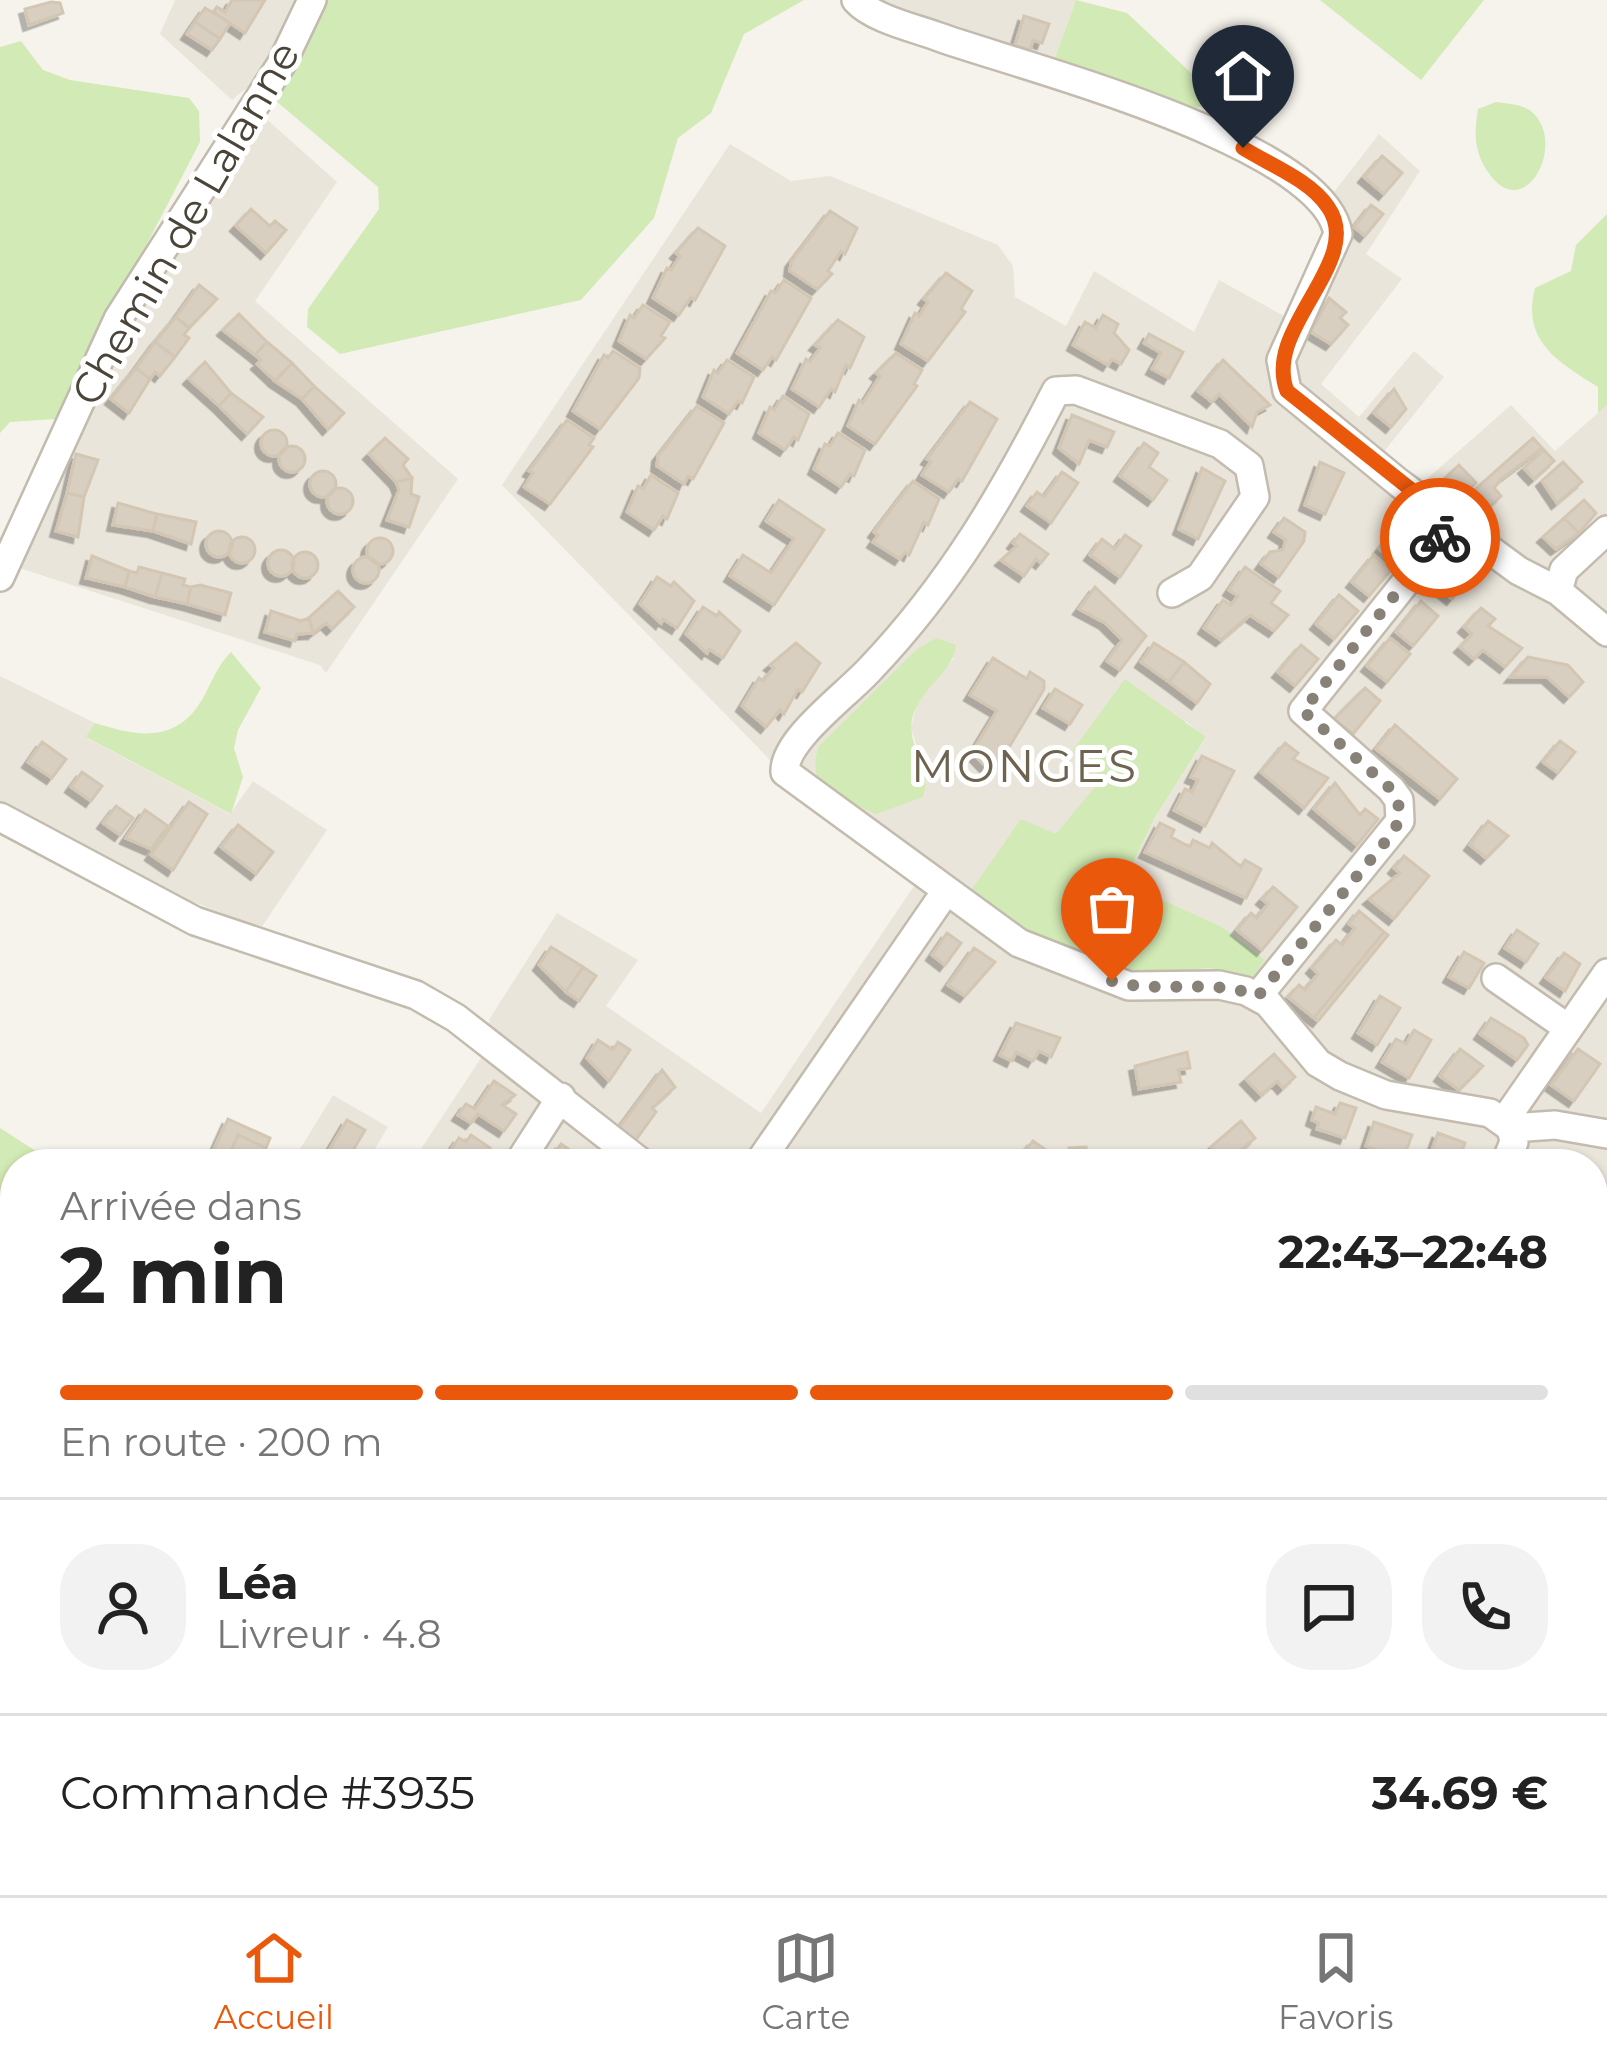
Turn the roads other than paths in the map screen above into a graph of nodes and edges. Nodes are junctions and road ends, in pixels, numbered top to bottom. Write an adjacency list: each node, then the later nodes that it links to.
1 (312, 0): 5 (street, Chemin de Lalanne)
2 (856, 0): 3 (street)
3 (1453, 523): 6 (street); 13 (street)
4 (1607, 530): 6 (street)
5 (0, 577)
6 (1558, 591): 8 (street)
7 (1172, 593): 10 (street)
8 (1607, 632)
9 (0, 817): 15 (street)
10 (944, 894): 13 (street); 20 (street)
11 (1607, 973): 14 (street)
12 (1496, 978): 14 (street)
13 (1258, 996): 16 (street)
14 (1568, 1028): 16 (street)
15 (561, 1097): 18 (street); 19 (street)
16 (1508, 1124): 17 (street); 21 (street)
17 (1607, 1134)
18 (528, 1149)
19 (625, 1149)
20 (768, 1149)
21 (1511, 1149)

